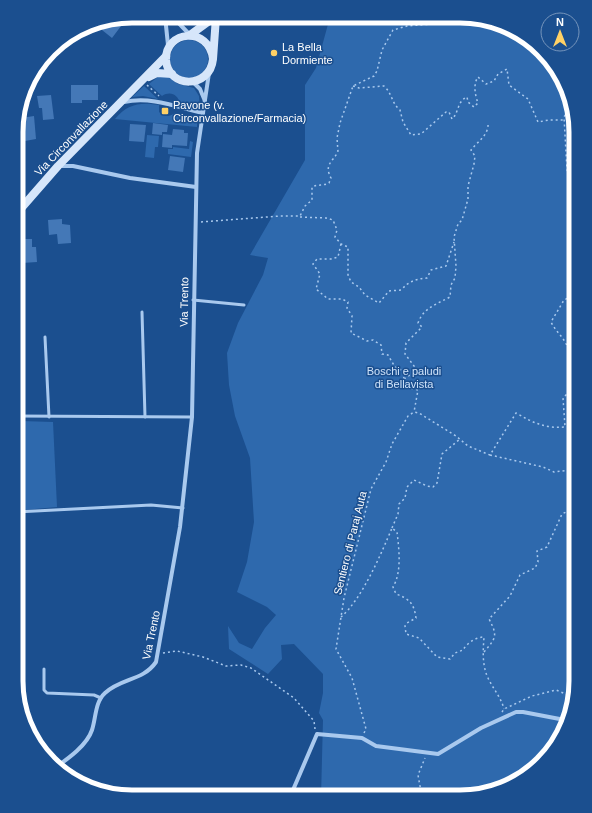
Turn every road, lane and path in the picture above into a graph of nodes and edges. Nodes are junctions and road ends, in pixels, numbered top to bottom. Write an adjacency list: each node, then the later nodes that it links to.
1 (167, 23): 7 (street)
2 (179, 23): 6 (street)
3 (206, 23): 6 (main road, Via Circonvallazione)
4 (216, 23): 8 (main road, Via Circonvallazione)
5 (446, 23): 13 (path)
6 (190, 35): 7 (main road, Via Circonvallazione); 8 (main road)
7 (167, 52): 10 (main road); 11 (main road, Via Circonvallazione)
8 (213, 59): 9 (main road, Via Circonvallazione)
9 (209, 71): 12 (main road); 14 (street, Via Trento)
10 (172, 74): 11 (main road, Via Circonvallazione); 12 (main road, Via Circonvallazione)
11 (143, 81): 15 (main road, Via Circonvallazione); 16 (path)
12 (192, 82): 14 (street)
13 (352, 86): 19 (path); 25 (path)
14 (205, 101): 18 (street, Via Trento)
15 (120, 103): 16 (street); 21 (main road, Via Circonvallazione)
16 (166, 104): 18 (street)
17 (567, 112): 19 (path)
18 (203, 113): 23 (street, Via Trento)
19 (564, 120): 22 (path)
20 (488, 123): 27 (path)
21 (58, 166): 23 (street); 24 (main road, Via Circonvallazione)
22 (569, 173)
23 (196, 187): 26 (street, Via Trento)
24 (23, 206)
25 (298, 216): 26 (path); 28 (path)
26 (195, 223): 30 (street, Via Trento)
27 (455, 242): 28 (path); 35 (path)
28 (341, 244): 35 (path)
29 (569, 298): 34 (path)
30 (193, 300): 31 (lane); 41 (street, Via Trento)
31 (244, 305)
32 (142, 312): 40 (lane)
33 (45, 337): 39 (lane)
34 (569, 352)
35 (404, 379): 37 (path)
36 (569, 392): 43 (path)
37 (414, 412): 42 (path); 49 (path, Sentiero di Paraj Auta)
38 (23, 416): 39 (lane)
39 (49, 417): 40 (lane)
40 (145, 417): 41 (lane)
41 (192, 417): 45 (street, Via Trento)
42 (460, 439): 43 (path); 48 (path)
43 (490, 455): 44 (path)
44 (569, 470)
45 (183, 508): 47 (lane); 50 (street, Via Trento)
46 (569, 510): 51 (path)
47 (23, 512)
48 (392, 528): 49 (path); 51 (path)
49 (341, 618): 59 (path, Sentiero di Paraj Auta)
50 (158, 652): 54 (street, Via Trento); 58 (path)
51 (484, 652): 55 (path)
52 (44, 669): 54 (lane)
53 (568, 695): 55 (path)
54 (101, 698): 61 (street)
55 (504, 709): 56 (path)
56 (500, 714)
57 (562, 719): 60 (street)
58 (316, 734): 59 (street); 62 (street)
59 (362, 738): 60 (street)
60 (426, 752): 63 (path)
61 (62, 763)
62 (293, 790)
63 (421, 790)

